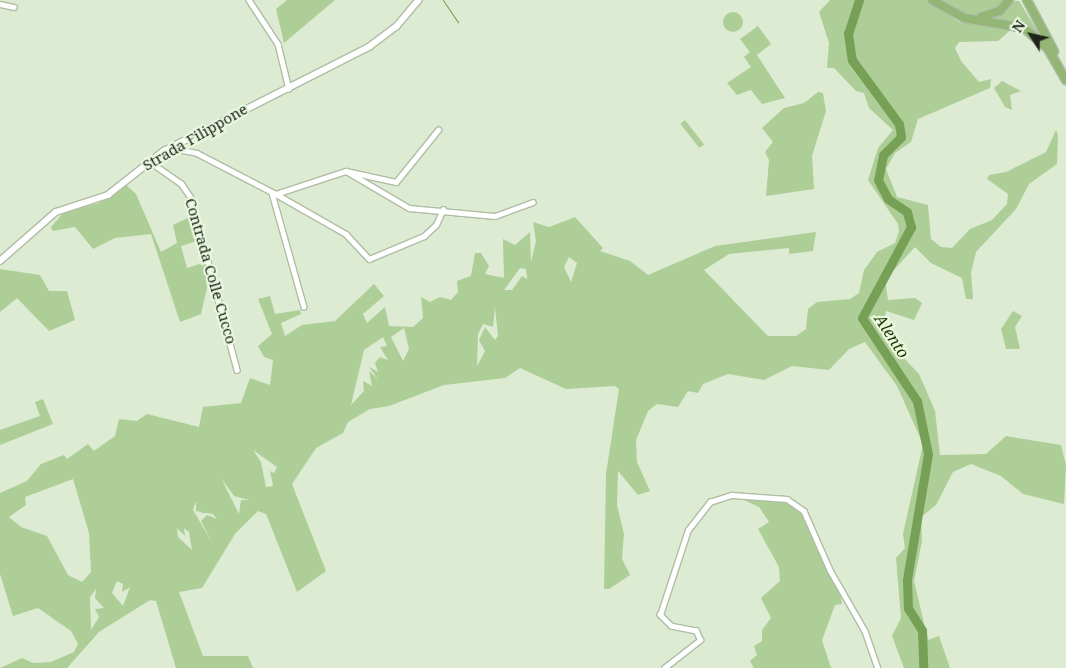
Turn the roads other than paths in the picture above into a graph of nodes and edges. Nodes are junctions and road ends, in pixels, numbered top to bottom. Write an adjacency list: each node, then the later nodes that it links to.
1 (249, 0): 11 (street)
2 (419, 0): 11 (street)
3 (932, 0): 8 (highway)
4 (1009, 0): 8 (highway)
5 (1027, 0): 9 (highway)
6 (0, 4): 7 (street)
7 (14, 7)
8 (952, 13): 10 (highway)
9 (1066, 73)
10 (1066, 80)
11 (289, 88): 13 (street, Strada Filippone)
12 (438, 130): 15 (street)
13 (170, 148): 14 (street, Strada Filippone); 16 (street)
14 (149, 161): 19 (street, Strada Filippone); 21 (street, Contrada Colle Cucco)
15 (346, 171): 16 (street); 18 (street)
16 (274, 193): 18 (street); 20 (street)
17 (533, 202): 18 (street)
18 (443, 210)
19 (0, 261)
20 (304, 307)
21 (237, 370)
22 (664, 668): 23 (street)
23 (878, 668)

